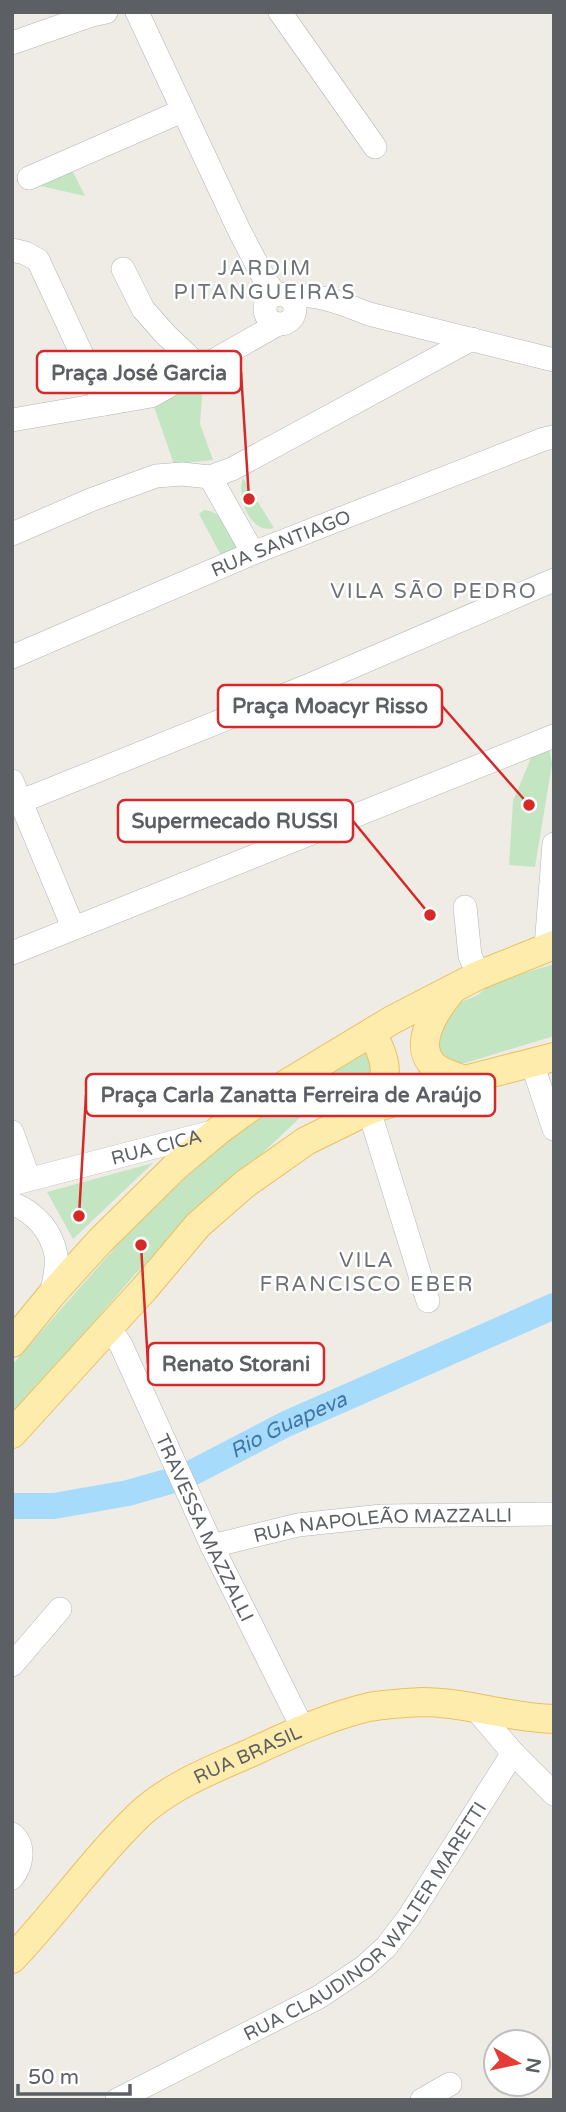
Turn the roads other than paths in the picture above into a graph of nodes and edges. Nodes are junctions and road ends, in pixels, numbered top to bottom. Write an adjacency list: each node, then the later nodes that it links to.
1 (106, 12): 4 (street)
2 (137, 12): 5 (street)
3 (280, 12): 6 (street)
4 (12, 43)
5 (182, 111): 7 (street); 10 (street)
6 (376, 147)
7 (29, 178)
8 (12, 250): 16 (street)
9 (123, 269): 15 (street)
10 (282, 296): 11 (street); 12 (street)
11 (369, 314): 12 (street); 13 (street)
12 (283, 323): 15 (street)
13 (472, 339): 14 (street); 19 (street)
14 (554, 360)
15 (200, 367): 16 (street)
16 (105, 404): 17 (street)
17 (12, 421)
18 (554, 437): 21 (street, RUA SANTIAGO)
19 (211, 477): 20 (street); 21 (street)
20 (12, 534)
21 (253, 553): 23 (street, RUA SANTIAGO)
22 (554, 580): 25 (street)
23 (12, 657)
24 (554, 736): 29 (street)
25 (15, 796): 29 (street)
26 (554, 844): 28 (street)
27 (465, 907): 32 (street)
28 (551, 916): 30 (street)
29 (73, 928): 31 (street)
30 (550, 946): 32 (main road)
31 (12, 953)
32 (479, 975): 33 (main road)
33 (443, 993): 34 (main road); 36 (main road)
34 (372, 1032): 37 (main road); 39 (main road)
35 (543, 1060): 36 (main road); 38 (street)
36 (459, 1081): 37 (main road)
37 (369, 1110): 44 (street); 45 (main road)
38 (554, 1129)
39 (219, 1130): 41 (street, RUA CICA); 43 (main road)
40 (12, 1132): 41 (street)
41 (21, 1181)
42 (12, 1203): 43 (street)
43 (52, 1294): 46 (main road)
44 (428, 1301)
45 (108, 1326): 47 (main road); 49 (street, TRAVESSA MAZZALLI)
46 (17, 1333)
47 (12, 1434)
48 (554, 1514): 49 (street, RUA NAPOLEÃO MAZZALLI)
49 (212, 1546): 54 (street, TRAVESSA MAZZALLI)
50 (60, 1609): 51 (street)
51 (12, 1665)
52 (474, 1707): 53 (main road, RUA BRASIL); 54 (main road, RUA BRASIL); 55 (street)
53 (554, 1719)
54 (303, 1729): 59 (main road, RUA BRASIL)
55 (513, 1753): 56 (street); 61 (street, RUA CLAUDINOR WALTER MARETTI)
56 (554, 1794)
57 (17, 1844): 58 (street)
58 (12, 1878)
59 (12, 1959)
60 (450, 2084): 62 (street)
61 (117, 2100)
62 (422, 2100)

